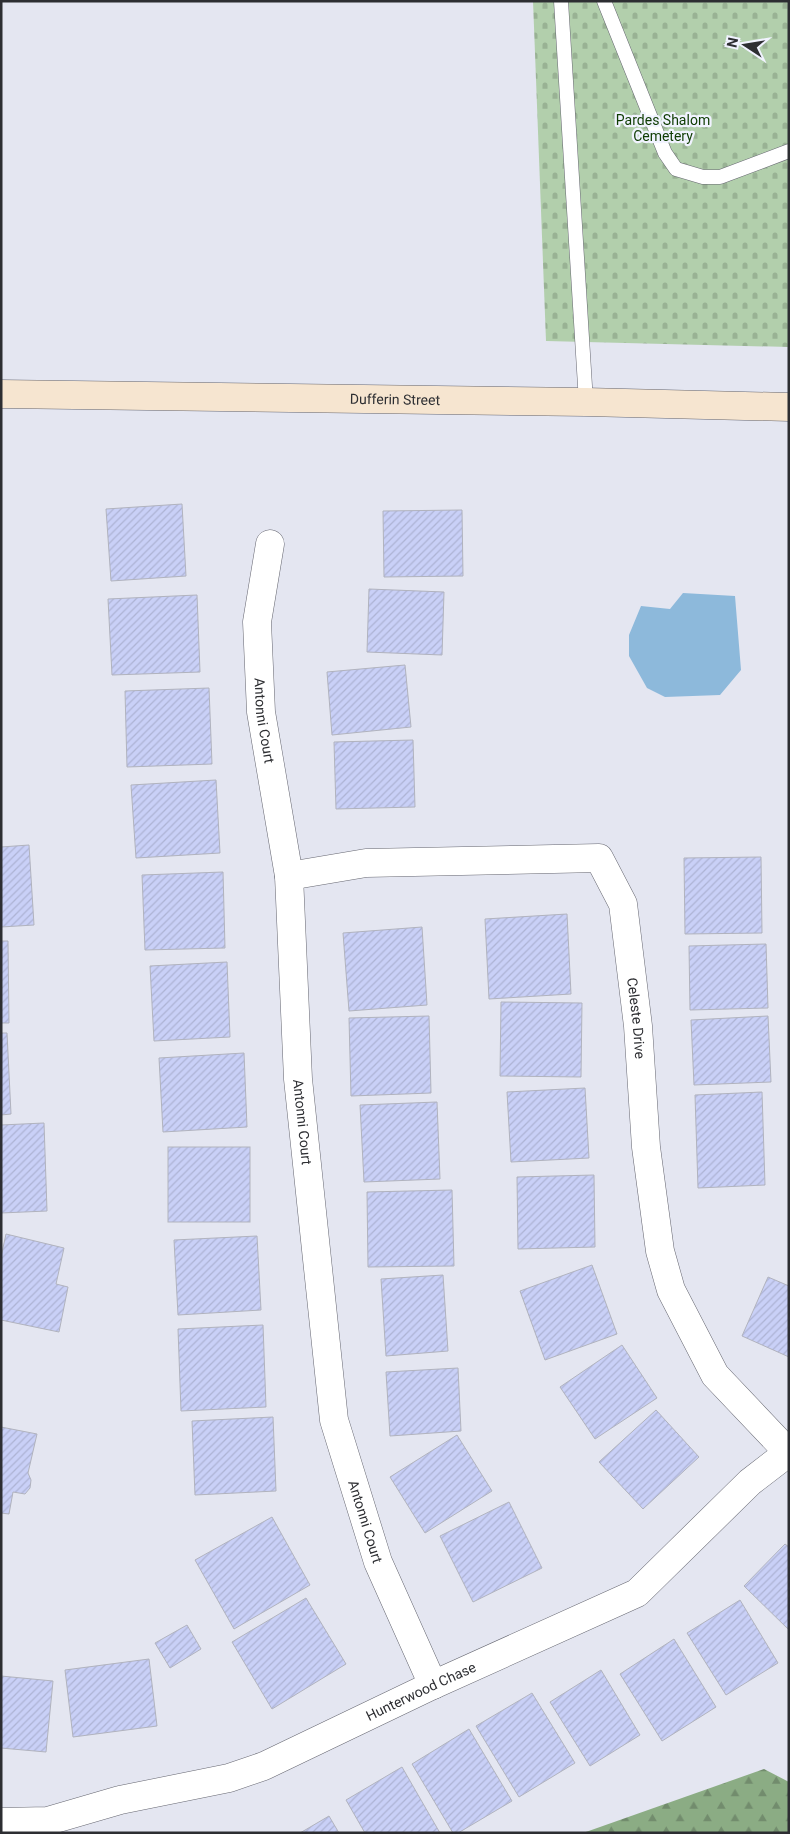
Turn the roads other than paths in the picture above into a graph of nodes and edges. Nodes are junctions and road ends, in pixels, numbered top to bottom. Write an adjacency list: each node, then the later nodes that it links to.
1 (561, 1): 5 (lane)
2 (604, 1): 3 (lane)
3 (789, 150)
4 (1, 394): 5 (main road, Dufferin Street)
5 (586, 402): 6 (main road, Dufferin Street)
6 (789, 407)
7 (270, 544): 8 (street, Antonni Court)
8 (289, 876): 9 (street, Celeste Drive); 10 (street, Antonni Court)
9 (789, 1453): 10 (street, Hunterwood Chase)
10 (433, 1685): 11 (street, Hunterwood Chase)
11 (1, 1822)

